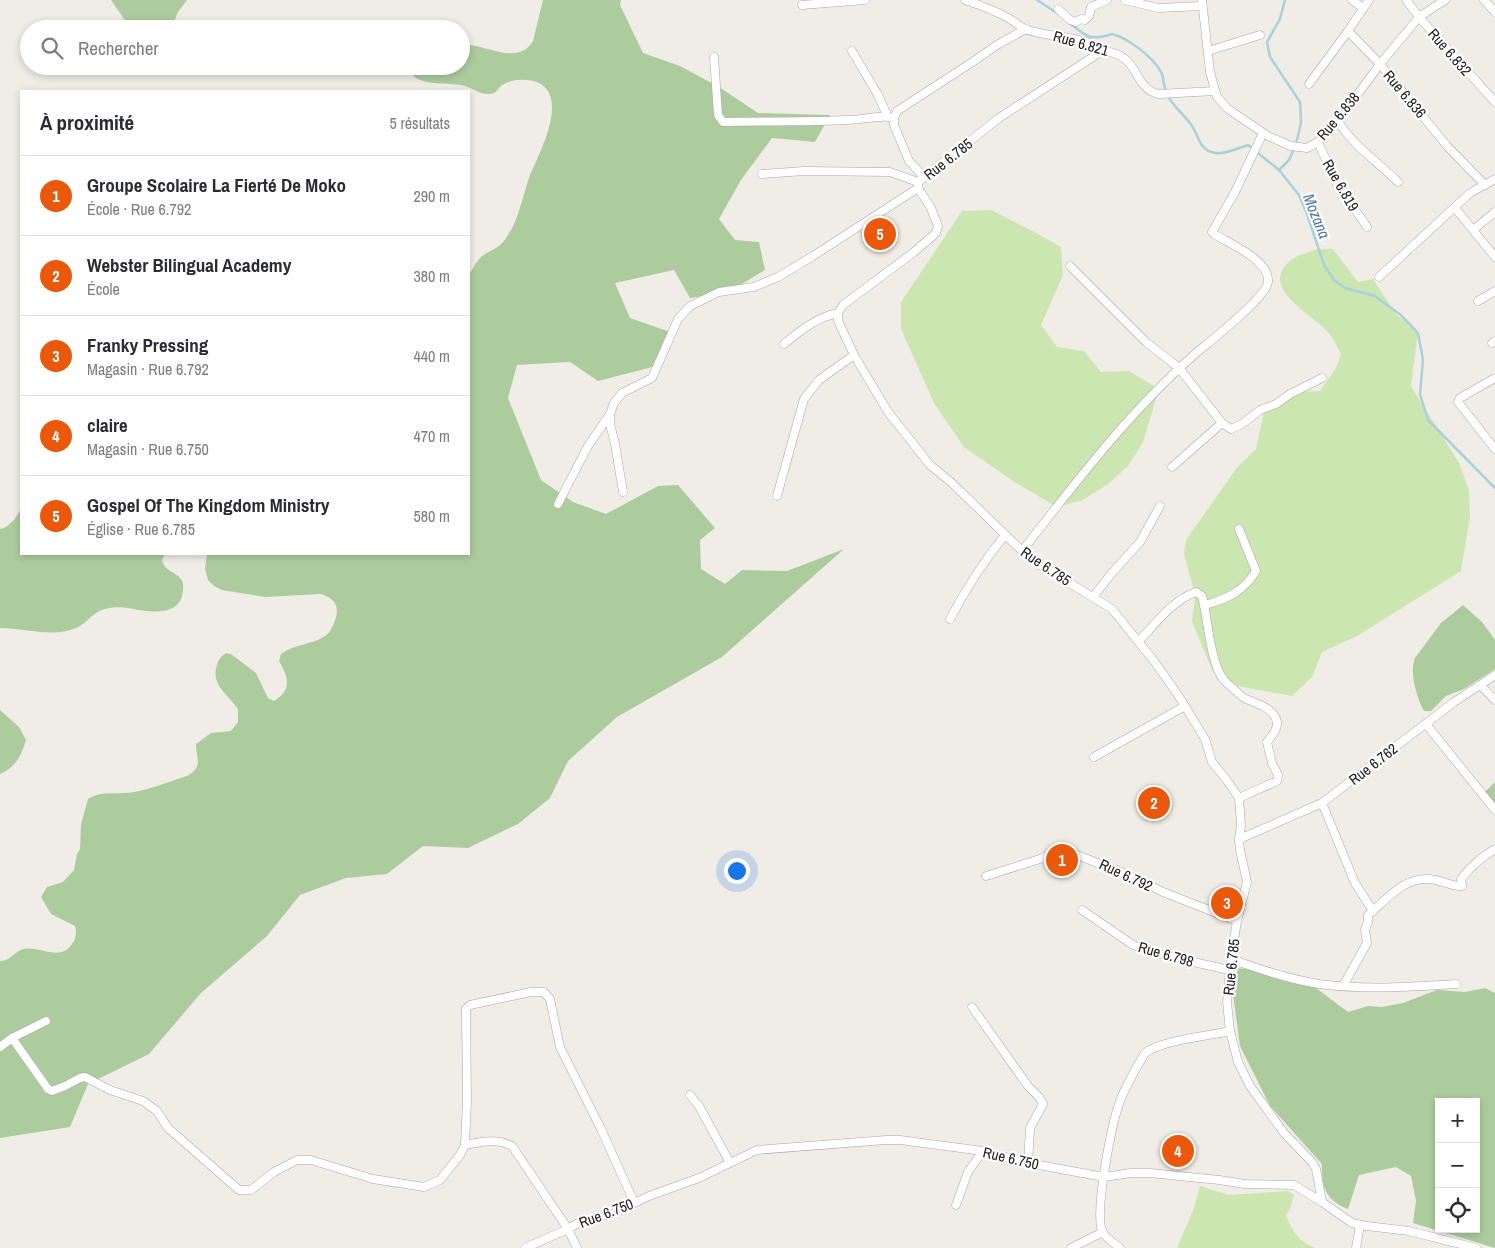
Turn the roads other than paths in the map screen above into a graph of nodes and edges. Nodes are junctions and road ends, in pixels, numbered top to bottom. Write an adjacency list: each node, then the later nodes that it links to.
1 (865, 0): 10 (street)
2 (965, 0): 17 (street, Rue 6.821)
3 (1107, 0): 14 (street)
4 (1125, 0): 11 (street)
5 (1352, 0): 13 (street)
6 (1369, 0): 13 (street)
7 (1407, 0): 16 (street, Rue 6.832)
8 (1445, 0): 16 (street, Rue 6.838)
9 (1484, 0): 15 (street)
10 (838, 1): 12 (street)
11 (1202, 3): 21 (street, Rue 6.838)
12 (802, 5)
13 (1363, 8): 18 (street)
14 (1058, 9)
15 (1495, 12)
16 (1419, 17): 24 (street, Rue 6.838); 27 (street, Rue 6.832)
17 (1026, 29): 22 (street, Rue 6.821); 28 (street)
18 (1348, 31): 24 (street, Rue 6.836); 25 (street)
19 (1260, 35): 21 (street)
20 (852, 51): 28 (street)
21 (1208, 51): 26 (street, Rue 6.838)
22 (1102, 52): 26 (street, Rue 6.821); 34 (street, Rue 6.785)
23 (714, 57): 28 (street)
24 (1380, 64): 29 (street, Rue 6.838); 36 (street, Rue 6.836)
25 (1309, 84)
26 (1215, 91): 30 (street, Rue 6.838)
27 (1495, 102)
28 (891, 116): 34 (street)
29 (1338, 121): 31 (street, Rue 6.838); 35 (street)
30 (1263, 133): 31 (street, Rue 6.838); 49 (street)
31 (1318, 142): 39 (street, Rue 6.819)
32 (762, 174): 34 (street)
33 (1495, 179): 36 (street)
34 (920, 182): 46 (street, Rue 6.785); 52 (street)
35 (1398, 182)
36 (1485, 185): 37 (street)
37 (1455, 208): 40 (street); 43 (street)
38 (1495, 212): 40 (street)
39 (1367, 227)
40 (1473, 230): 41 (street)
41 (1495, 257)
42 (1070, 266): 49 (street)
43 (1379, 277)
44 (1495, 291): 45 (street)
45 (1478, 301)
46 (838, 313): 47 (street); 48 (street, Rue 6.785)
47 (784, 344)
48 (854, 355): 57 (street); 61 (street, Rue 6.785)
49 (1179, 368): 53 (street); 62 (street)
50 (1322, 378): 53 (street)
51 (1495, 378): 54 (street)
52 (610, 414): 56 (street); 58 (street)
53 (1222, 423): 55 (street)
54 (1495, 449)
55 (1172, 467)
56 (623, 492)
57 (777, 496)
58 (558, 504)
59 (1160, 506): 63 (street)
60 (1239, 529): 64 (street)
61 (1005, 535): 62 (street, Rue 6.785); 65 (street)
62 (1022, 551): 63 (street, Rue 6.785)
63 (1093, 597): 66 (street, Rue 6.785)
64 (1204, 605): 66 (street); 73 (street)
65 (950, 619)
66 (1139, 641): 70 (street, Rue 6.785)
67 (1495, 675): 68 (street, Rue 6.762)
68 (1480, 685): 69 (street); 71 (street, Rue 6.762)
69 (1495, 700)
70 (1185, 706): 72 (street); 73 (street, Rue 6.785)
71 (1426, 724): 74 (street, Rue 6.762); 75 (street)
72 (1094, 757)
73 (1239, 798): 76 (street, Rue 6.785)
74 (1322, 804): 76 (street, Rue 6.762); 80 (street)
75 (1495, 810)
76 (1239, 840): 81 (street, Rue 6.785)
77 (1495, 849): 80 (street)
78 (986, 876): 81 (street, Rue 6.792)
79 (1082, 910): 83 (street, Rue 6.798)
80 (1373, 911): 85 (street)
81 (1237, 921): 82 (street, Rue 6.785)
82 (1231, 959): 83 (street, Rue 6.785); 85 (street)
83 (1229, 970): 88 (street, Rue 6.785)
84 (1456, 984): 85 (street)
85 (1343, 986)
86 (972, 1007): 95 (street)
87 (46, 1021): 89 (street)
88 (1230, 1031): 96 (street); 98 (street, Rue 6.785)
89 (12, 1038): 90 (street); 92 (street)
90 (0, 1047)
91 (690, 1095): 94 (street)
92 (465, 1144): 97 (street); 101 (street)
93 (983, 1151): 94 (street, Rue 6.750); 95 (street, Rue 6.750); 99 (street)
94 (730, 1163): 97 (street, Rue 6.750)
95 (1028, 1163): 96 (street, Rue 6.750)
96 (1104, 1177): 98 (street, Rue 6.750); 102 (street)
97 (634, 1202): 101 (street, Rue 6.750)
98 (1322, 1202): 100 (street, Rue 6.750)
99 (956, 1204)
100 (1360, 1225): 107 (street); 108 (street, Rue 6.750)
101 (568, 1229): 103 (street); 104 (street, Rue 6.750)
102 (1103, 1232): 105 (street); 106 (street)
103 (525, 1248)
104 (577, 1248)
105 (1071, 1248)
106 (1120, 1248)
107 (1356, 1248)
108 (1476, 1248)

